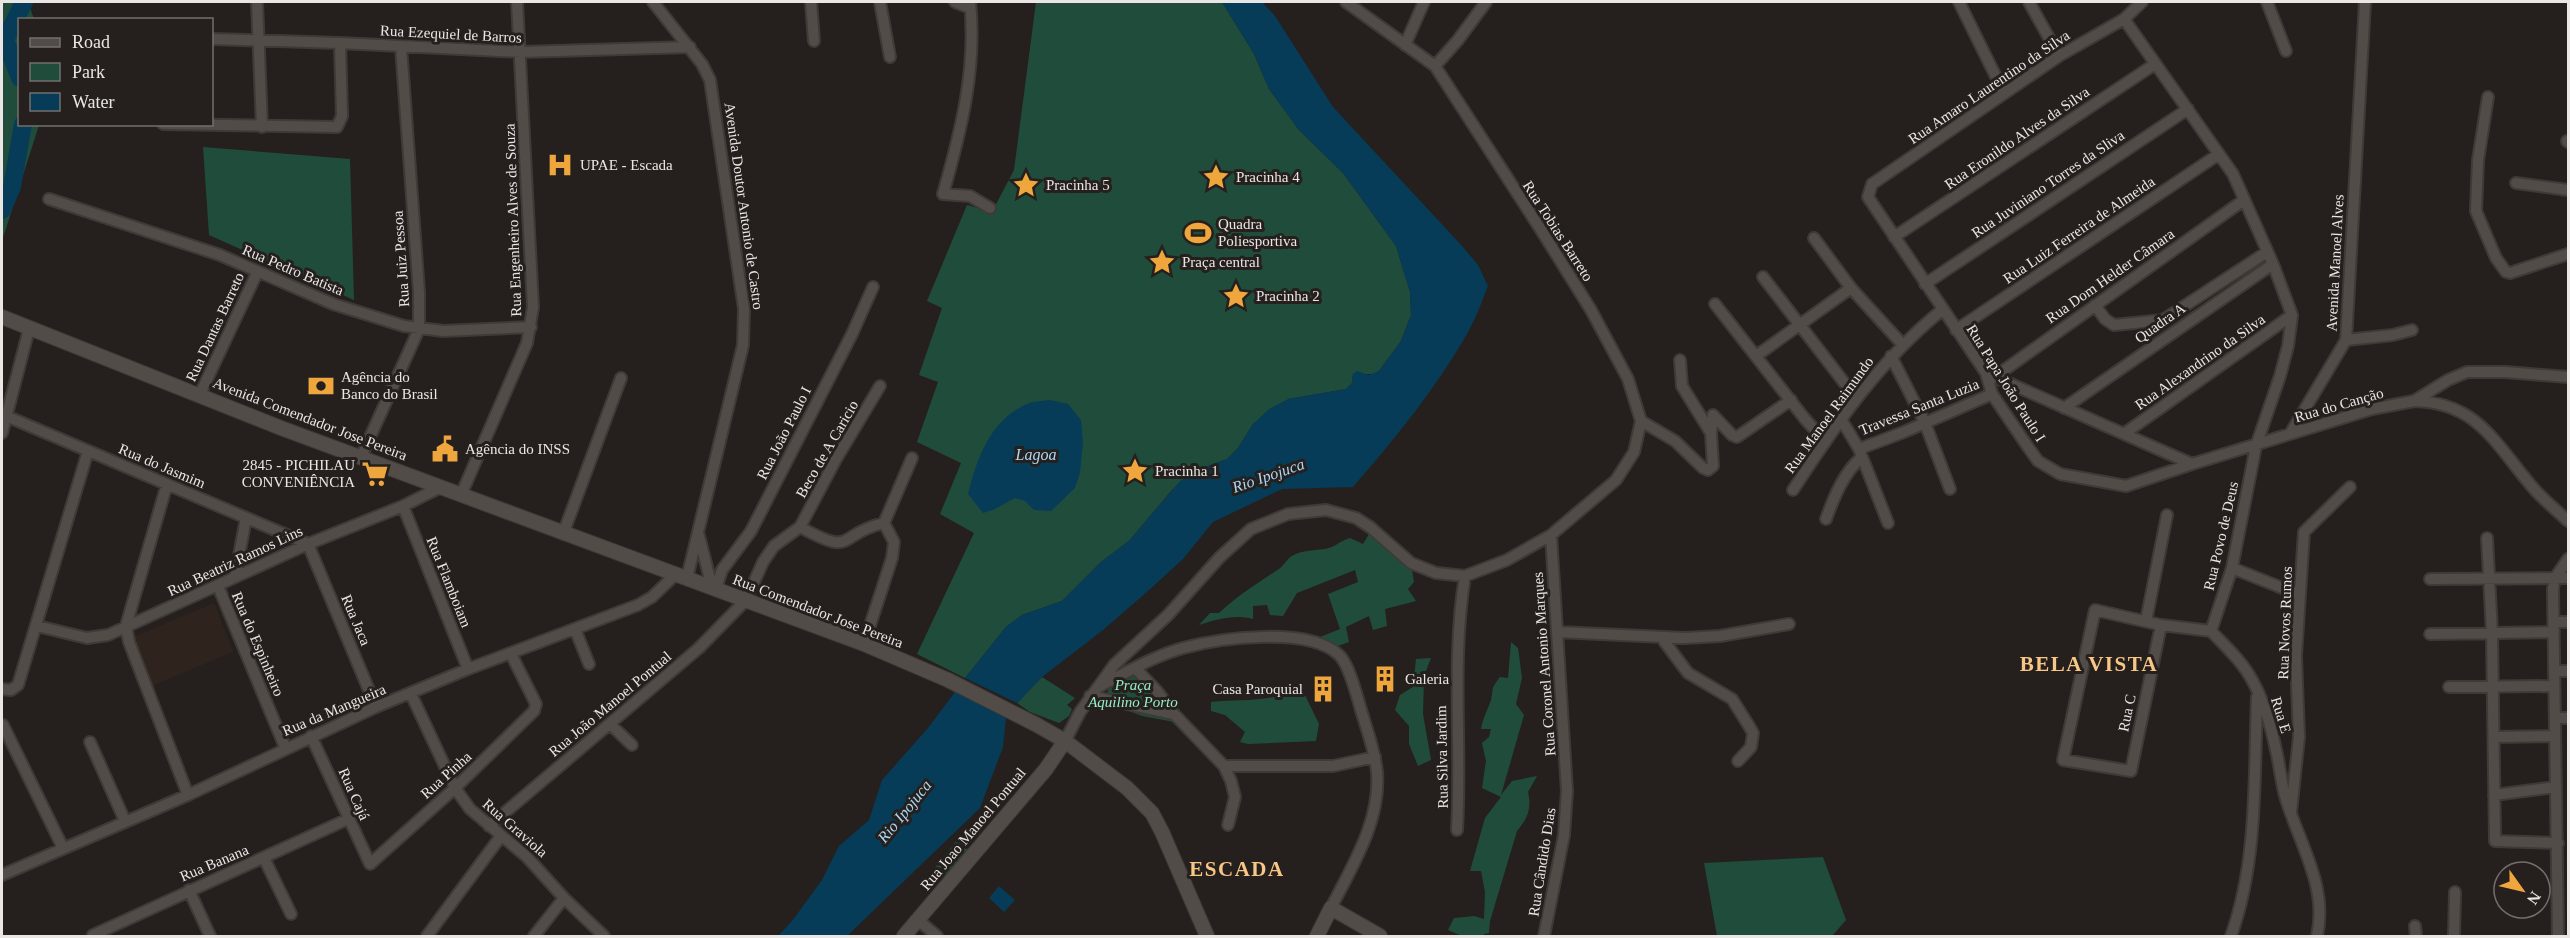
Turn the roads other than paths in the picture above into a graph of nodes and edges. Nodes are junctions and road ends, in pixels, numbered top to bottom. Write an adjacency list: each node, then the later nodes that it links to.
1 (257, 2): 19 (street)
2 (517, 2): 25 (street, Rua Engenheiro Alves de Souza)
3 (653, 2): 23 (street, Avenida Doutor Antonio de Castro)
4 (811, 2): 18 (street)
5 (880, 2): 27 (street)
6 (956, 2): 15 (street)
7 (1346, 2): 21 (street)
8 (1424, 2): 21 (street)
9 (1486, 2): 29 (street)
10 (1959, 2): 30 (street)
11 (2029, 2): 26 (street)
12 (2142, 2): 16 (street, Rua Amaro Laurentino da Silva)
13 (2267, 2): 24 (street)
14 (2365, 2): 63 (street, Avenida Manoel Alves)
15 (970, 5): 41 (street)
16 (2124, 19): 26 (street, Rua Amaro Laurentino da Silva); 28 (street)
17 (213, 39): 19 (street, Rua Ezequiel de Barros)
18 (814, 41)
19 (258, 42): 20 (street, Rua Ezequiel de Barros); 34 (street)
20 (340, 43): 22 (street, Rua Ezequiel de Barros); 34 (street)
21 (1405, 45): 29 (street)
22 (401, 47): 25 (street, Rua Ezequiel de Barros); 60 (street, Rua Juiz Pessoa)
23 (690, 47): 25 (street, Rua Ezequiel de Barros); 109 (street, Avenida Doutor Antonio de Castro)
24 (2286, 51)
25 (521, 52): 58 (street, Rua Engenheiro Alves de Souza)
26 (2059, 56): 30 (street, Rua Amaro Laurentino da Silva)
27 (890, 57)
28 (2155, 64): 32 (street); 42 (street, Rua Eronildo Alves da Silva)
29 (1434, 66): 80 (street, Rua Tobias Barreto)
30 (2004, 93): 37 (street, Rua Amaro Laurentino da Silva)
31 (2488, 97): 45 (street)
32 (2188, 109): 35 (street); 49 (street, Rua Juviniano Torres da Sliva)
33 (213, 126): 34 (street)
34 (262, 127)
35 (2219, 154): 40 (street); 61 (street, Rua Luiz Ferreira de Almeida)
36 (2516, 183): 38 (street)
37 (1872, 184): 42 (street, Rua Papa João Paulo I)
38 (2568, 190)
39 (49, 199): 47 (street, Rua Pedro Batista)
40 (2244, 200): 44 (street); 53 (street, Rua Dom Helder Câmara)
41 (990, 208)
42 (1894, 237): 49 (street, Rua Papa João Paulo I)
43 (1814, 238): 51 (street)
44 (2267, 252): 46 (street); 53 (street)
45 (2568, 254)
46 (2273, 264): 55 (street); 77 (street, Quadra A)
47 (257, 273): 60 (street, Rua Pedro Batista); 72 (street, Rua Dantas Barreto)
48 (1763, 277): 57 (street)
49 (1925, 284): 54 (street, Rua Papa João Paulo I)
50 (873, 287): 122 (street, Rua João Paulo I)
51 (1851, 288): 57 (street); 64 (street)
52 (1715, 304): 65 (street)
53 (2095, 305): 68 (street, Rua Dom Helder Câmara)
54 (1942, 310): 61 (street, Rua Papa João Paulo I); 64 (street, Rua Manoel Raimundo)
55 (2292, 315): 84 (street, Rua Alexandrino da Silva); 87 (street, Rua Povo de Deus)
56 (2, 317): 59 (street, Avenida Comendador Jose Pereira)
57 (1798, 325): 65 (street); 74 (street)
58 (531, 327): 60 (street, Rua Pedro Batista); 98 (street, Rua Engenheiro Alves de Souza)
59 (29, 329): 72 (street, Avenida Comendador Jose Pereira); 78 (street)
60 (419, 329): 90 (street, Rua Juiz Pessoa)
61 (1956, 330): 68 (street, Rua Papa João Paulo I)
62 (2412, 330): 63 (street)
63 (2346, 340): 85 (street, Avenida Manoel Alves)
64 (1902, 344): 66 (street, Rua Manoel Raimundo)
65 (1756, 356): 75 (street)
66 (1891, 356): 74 (street, Rua Manoel Raimundo); 81 (street)
67 (1680, 360): 83 (street)
68 (1990, 375): 73 (street, Rua Papa João Paulo I); 77 (street)
69 (2568, 377): 76 (street, Rua do Canção)
70 (621, 378): 107 (street)
71 (880, 386): 106 (street, Beco de A Caricio)
72 (200, 394): 90 (street, Avenida Comendador Jose Pereira)
73 (1992, 394): 81 (street, Travessa Santa Luzia); 92 (street, Rua Papa João Paulo I)
74 (1856, 398): 79 (street, Rua Manoel Raimundo)
75 (1791, 400): 83 (street); 86 (street)
76 (2414, 401): 85 (street, Rua do Canção); 103 (street)
77 (2064, 408): 84 (street)
78 (6, 416): 82 (street); 88 (street, Rua do Jasmim)
79 (1841, 418): 86 (street, Rua Manoel Raimundo); 89 (street)
80 (1641, 421): 83 (street); 108 (street)
81 (1925, 423): 89 (street, Travessa Santa Luzia); 96 (street)
82 (2, 433)
83 (1711, 433)
84 (2125, 433): 92 (street)
85 (2290, 434): 87 (street)
86 (1825, 441): 97 (street, Rua Manoel Raimundo)
87 (2256, 446): 92 (street); 113 (street, Rua Povo de Deus)
88 (88, 451): 93 (street, Rua do Jasmim); 129 (street)
89 (1861, 453): 102 (street); 105 (street)
90 (361, 457): 94 (street, Avenida Comendador Jose Pereira)
91 (912, 458): 104 (street)
92 (2192, 464)
93 (167, 484): 101 (street, Rua do Jasmim); 130 (street)
94 (441, 487): 98 (street, Avenida Comendador Jose Pereira); 99 (street, Rua Beatriz Ramos Lins)
95 (2350, 487): 123 (street, Rua Novos Rumos)
96 (1950, 489)
97 (1792, 490)
98 (461, 495): 107 (street, Avenida Comendador Jose Pereira)
99 (404, 506): 111 (street, Rua Beatriz Ramos Lins); 142 (street, Rua Flamboiam)
100 (2167, 515): 125 (street)
101 (246, 518): 111 (street, Rua do Jasmim); 116 (street)
102 (1826, 519)
103 (2568, 521)
104 (884, 523): 106 (street); 138 (street)
105 (1888, 523)
106 (800, 527): 124 (street)
107 (563, 534): 114 (street, Avenida Comendador Jose Pereira)
108 (1551, 534): 115 (street); 134 (street, Rua Coronel Antonio Marques)
109 (699, 536): 114 (street, Avenida Doutor Antonio de Castro); 122 (street, Avenida Doutor Antonio de Castro)
110 (2487, 538): 120 (street)
111 (308, 544): 116 (street, Rua Beatriz Ramos Lins); 152 (street, Rua Jaca)
112 (2568, 559): 117 (street)
113 (2232, 568): 123 (street); 133 (street, Rua Povo de Deus)
114 (682, 576): 122 (street, Rua Comendador Jose Pereira); 132 (street, Rua da Mangueira)
115 (1465, 576): 150 (street); 181 (street, Rua Silva Jardim)
116 (235, 577): 121 (street, Rua Beatriz Ramos Lins)
117 (2555, 578): 119 (street); 120 (street); 131 (street)
118 (2430, 579): 120 (street)
119 (2568, 579)
120 (2491, 580): 135 (street)
121 (218, 586): 130 (street, Rua Beatriz Ramos Lins); 164 (street, Rua do Espinheiro)
122 (714, 588): 124 (street, Rua Comendador Jose Pereira)
123 (2300, 595): 176 (street, Rua Novos Rumos)
124 (746, 600): 138 (street, Rua Comendador Jose Pereira); 157 (street, Rua João Manoel Pontual)
125 (2146, 621): 128 (street); 128 (street, Rua C)
126 (2568, 622): 131 (street)
127 (1789, 624): 137 (street)
128 (2161, 625): 133 (street)
129 (37, 626): 130 (street, Rua Beatriz Ramos Lins); 148 (street)
130 (126, 626): 173 (street)
131 (2554, 627): 135 (street); 143 (street)
132 (575, 629): 139 (street, Rua da Mangueira); 140 (street)
133 (2211, 631): 149 (street, Rua E)
134 (1558, 632): 137 (street); 172 (street, Rua Coronel Antonio Marques)
135 (2492, 633): 136 (street); 145 (street)
136 (2430, 634)
137 (1661, 637): 166 (street)
138 (864, 644): 161 (street, Rua Comendador Jose Pereira)
139 (511, 654): 142 (street, Rua da Mangueira); 171 (street, Rua Pinha)
140 (589, 664)
141 (1135, 668): 150 (street); 153 (street); 165 (street)
142 (468, 669): 151 (street, Rua da Mangueira)
143 (2555, 670): 144 (street); 146 (street)
144 (2568, 670)
145 (2493, 686): 146 (street); 147 (street); 160 (street)
146 (2554, 686): 154 (street)
147 (2449, 687)
148 (2, 689)
149 (2258, 690): 176 (street, Rua E); 207 (street)
150 (1093, 692): 153 (street); 161 (street)
151 (411, 694): 152 (street, Rua da Mangueira); 171 (street, Rua Graviola)
152 (376, 707): 158 (street, Rua da Mangueira)
153 (1174, 714): 169 (street)
154 (2554, 718): 155 (street); 159 (street)
155 (2568, 718)
156 (3, 725): 184 (street)
157 (610, 725): 163 (street); 180 (street, Rua João Manoel Pontual)
158 (311, 736): 164 (street, Rua da Mangueira); 177 (street, Rua Cajá)
159 (2555, 736): 160 (street); 167 (street)
160 (2495, 737): 174 (street)
161 (1065, 741): 195 (street, Rua Joao Manoel Pontual); 203 (street, Rua Comendador Jose Pereira)
162 (90, 742): 178 (street)
163 (632, 745)
164 (285, 747): 173 (street, Rua da Mangueira)
165 (1375, 757): 169 (street); 193 (street)
166 (1738, 761)
167 (2555, 763): 168 (street); 170 (street)
168 (2568, 763)
169 (1224, 766): 179 (street)
170 (2556, 787): 174 (street); 175 (street)
171 (455, 788): 180 (street, Rua Graviola); 187 (street, Rua Pinha)
172 (1567, 791): 206 (street, Rua Cândido Dias)
173 (188, 795): 178 (street, Rua da Mangueira)
174 (2494, 795): 183 (street)
175 (2563, 809): 183 (street)
176 (2291, 815): 208 (street, Rua E)
177 (348, 819): 185 (street, Rua Banana); 187 (street, Rua Cajá)
178 (125, 821): 184 (street, Rua da Mangueira)
179 (1228, 825)
180 (489, 826): 182 (street, Rua Graviola)
181 (1457, 830)
182 (501, 836): 191 (street, Rua Graviola); 198 (street)
183 (2558, 843): 186 (street)
184 (63, 848): 188 (street, Rua da Mangueira)
185 (264, 858): 189 (street, Rua Banana); 194 (street)
186 (2563, 858): 192 (street)
187 (370, 864)
188 (2, 875)
189 (189, 890): 196 (street, Rua Banana); 197 (street)
190 (2455, 892): 209 (street)
191 (564, 898): 199 (street); 200 (street, Rua Graviola)
192 (2563, 900): 210 (street)
193 (1331, 908): 204 (street); 205 (street)
194 (291, 914)
195 (918, 920): 201 (street, Rua Joao Manoel Pontual); 202 (street)
196 (93, 935)
197 (210, 936)
198 (427, 936)
199 (534, 936)
200 (604, 936)
201 (904, 936)
202 (937, 936)
203 (1207, 936)
204 (1317, 936)
205 (1380, 936)
206 (1544, 936)
207 (2231, 936)
208 (2318, 936)
209 (2454, 936)
210 (2558, 936)

